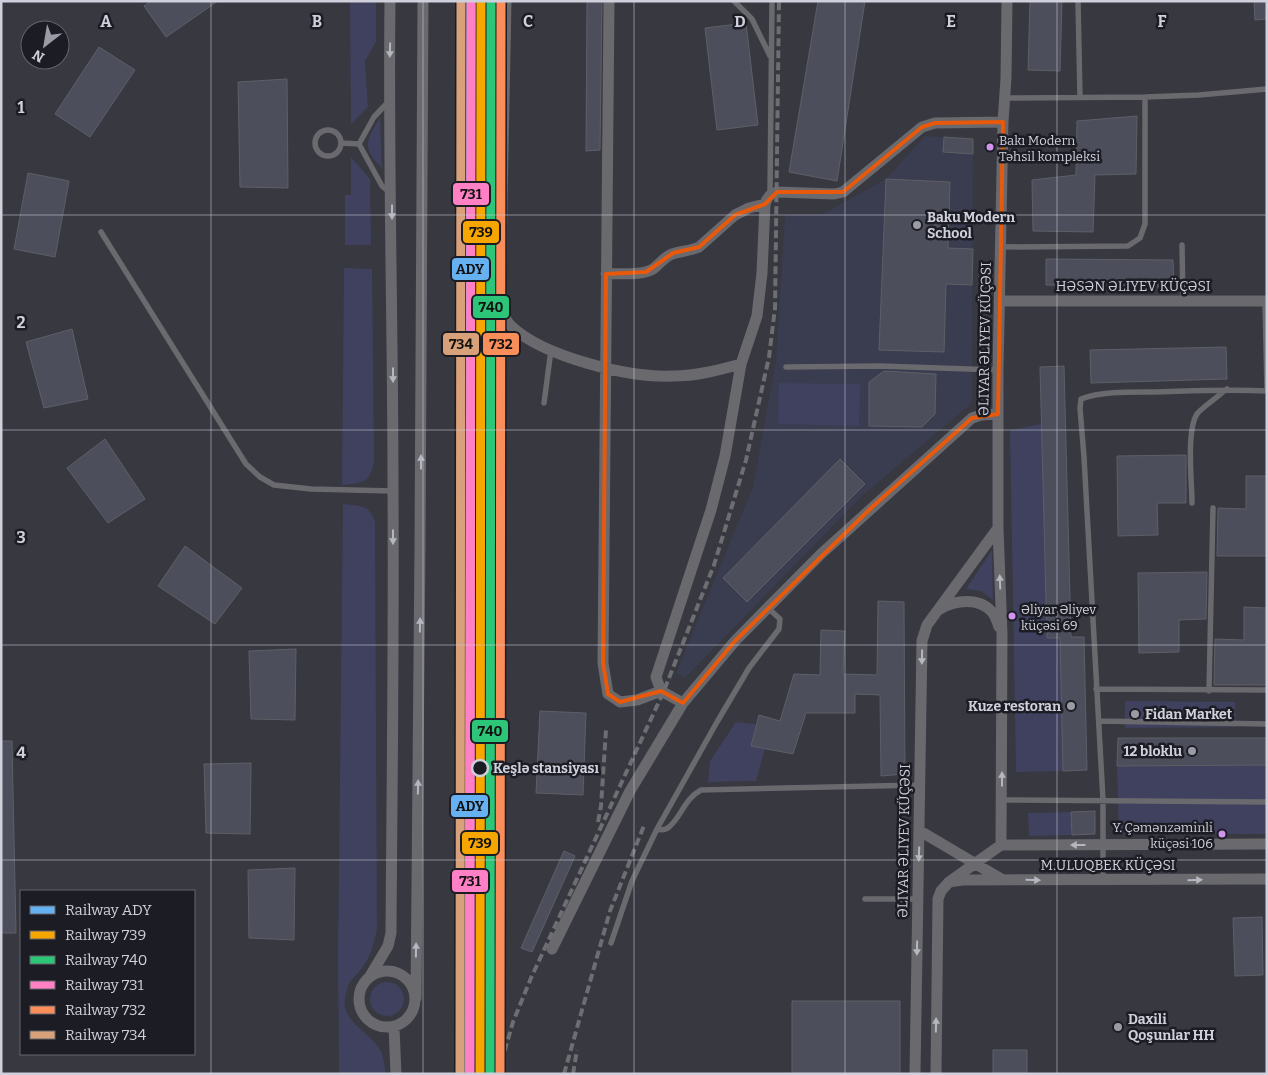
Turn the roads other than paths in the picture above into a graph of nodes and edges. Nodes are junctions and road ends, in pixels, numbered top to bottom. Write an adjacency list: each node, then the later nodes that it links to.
1 (390, 1): 14 (street, one-way to 14)
2 (423, 1): 68 (street, one-way to 2)
3 (506, 1): 27 (street)
4 (609, 1): 23 (street)
5 (734, 1): 9 (lane)
6 (772, 1): 9 (lane)
7 (1006, 1): 13 (street, ƏLIYAR ƏLIYEV KÜÇƏSI)
8 (1078, 1): 11 (lane)
9 (771, 58): 19 (lane)
10 (1267, 89): 12 (lane)
11 (1080, 97): 12 (lane); 13 (lane)
12 (1145, 97): 22 (lane)
13 (1006, 98): 15 (street, ƏLIYAR ƏLIYEV KÜÇƏSI)
14 (389, 101): 17 (lane); 18 (street)
15 (1003, 122): 19 (street); 22 (street, ƏLIYAR ƏLIYEV KÜÇƏSI)
16 (342, 143): 16 (lane); 17 (lane)
17 (359, 144): 18 (lane)
18 (392, 193): 35 (street, one-way to 35)
19 (767, 199): 23 (street); 28 (street)
20 (101, 232): 35 (lane)
21 (1182, 245): 25 (lane)
22 (1001, 247): 24 (street, ƏLIYAR ƏLIYEV KÜÇƏSI)
23 (606, 274): 30 (street)
24 (1000, 301): 25 (street, HƏSƏN ƏLIYEV KÜÇƏSI); 31 (street, ƏLIYAR ƏLIYEV KÜÇƏSI)
25 (1183, 301): 26 (street, HƏSƏN ƏLIYEV KÜÇƏSI)
26 (1266, 301): 32 (lane)
27 (551, 350): 30 (street); 33 (lane)
28 (742, 364): 30 (street); 44 (street)
29 (786, 367): 31 (lane)
30 (606, 369): 44 (street)
31 (998, 370): 34 (street, ƏLIYAR ƏLIYEV KÜÇƏSI)
32 (1227, 389): 36 (lane); 42 (lane)
33 (544, 403)
34 (998, 414): 38 (street, ƏLIYAR ƏLIYEV KÜÇƏSI); 39 (street)
35 (393, 491): 67 (street, one-way to 67)
36 (1192, 504)
37 (1213, 508): 45 (lane)
38 (998, 528): 40 (street, ƏLIYAR ƏLIYEV KÜÇƏSI); 41 (street, ƏLIYAR ƏLIYEV KÜÇƏSI, one-way to 38)
39 (768, 608): 46 (street); 53 (lane)
40 (936, 612): 41 (street); 49 (street, ƏLIYAR ƏLIYEV KÜÇƏSI, one-way to 49)
41 (1002, 634): 50 (street, ƏLIYAR ƏLIYEV KÜÇƏSI, one-way to 41)
42 (1096, 689): 45 (lane); 47 (lane)
43 (1267, 690): 45 (lane)
44 (660, 691): 46 (street)
45 (1209, 691)
46 (683, 703): 66 (street)
47 (1098, 720): 48 (lane); 51 (lane)
48 (1267, 724)
49 (920, 785): 53 (lane); 54 (street, ƏLIYAR ƏLIYEV KÜÇƏSI)
50 (1002, 800): 51 (lane); 56 (street, ƏLIYAR ƏLIYEV KÜÇƏSI)
51 (1102, 800): 52 (lane); 57 (lane)
52 (1267, 802)
53 (657, 829): 65 (lane)
54 (920, 831): 58 (street); 64 (street, ƏLIYAR ƏLIYEV KÜÇƏSI, one-way to 64)
55 (1267, 844): 57 (street, M.ULUQBEK KÜÇƏSI)
56 (1001, 845): 57 (street, M.ULUQBEK KÜÇƏSI, one-way to 56); 58 (street)
57 (1103, 845): 61 (lane)
58 (976, 864): 60 (street); 62 (street)
59 (1267, 879): 61 (street, M.ULUQBEK KÜÇƏSI, one-way to 59)
60 (1003, 880): 61 (street, M.ULUQBEK KÜÇƏSI, one-way to 61); 62 (street, M.ULUQBEK KÜÇƏSI)
61 (1103, 881)
62 (949, 882): 72 (street, one-way to 62)
63 (865, 899): 64 (lane)
64 (918, 899): 71 (street, ƏLIYAR ƏLIYEV KÜÇƏSI, one-way to 71)
65 (610, 943)
66 (552, 949)
67 (370, 976): 68 (street); 69 (street)
68 (416, 998): 69 (street)
69 (394, 1027): 70 (street)
70 (396, 1074)
71 (915, 1074)
72 (936, 1074)

